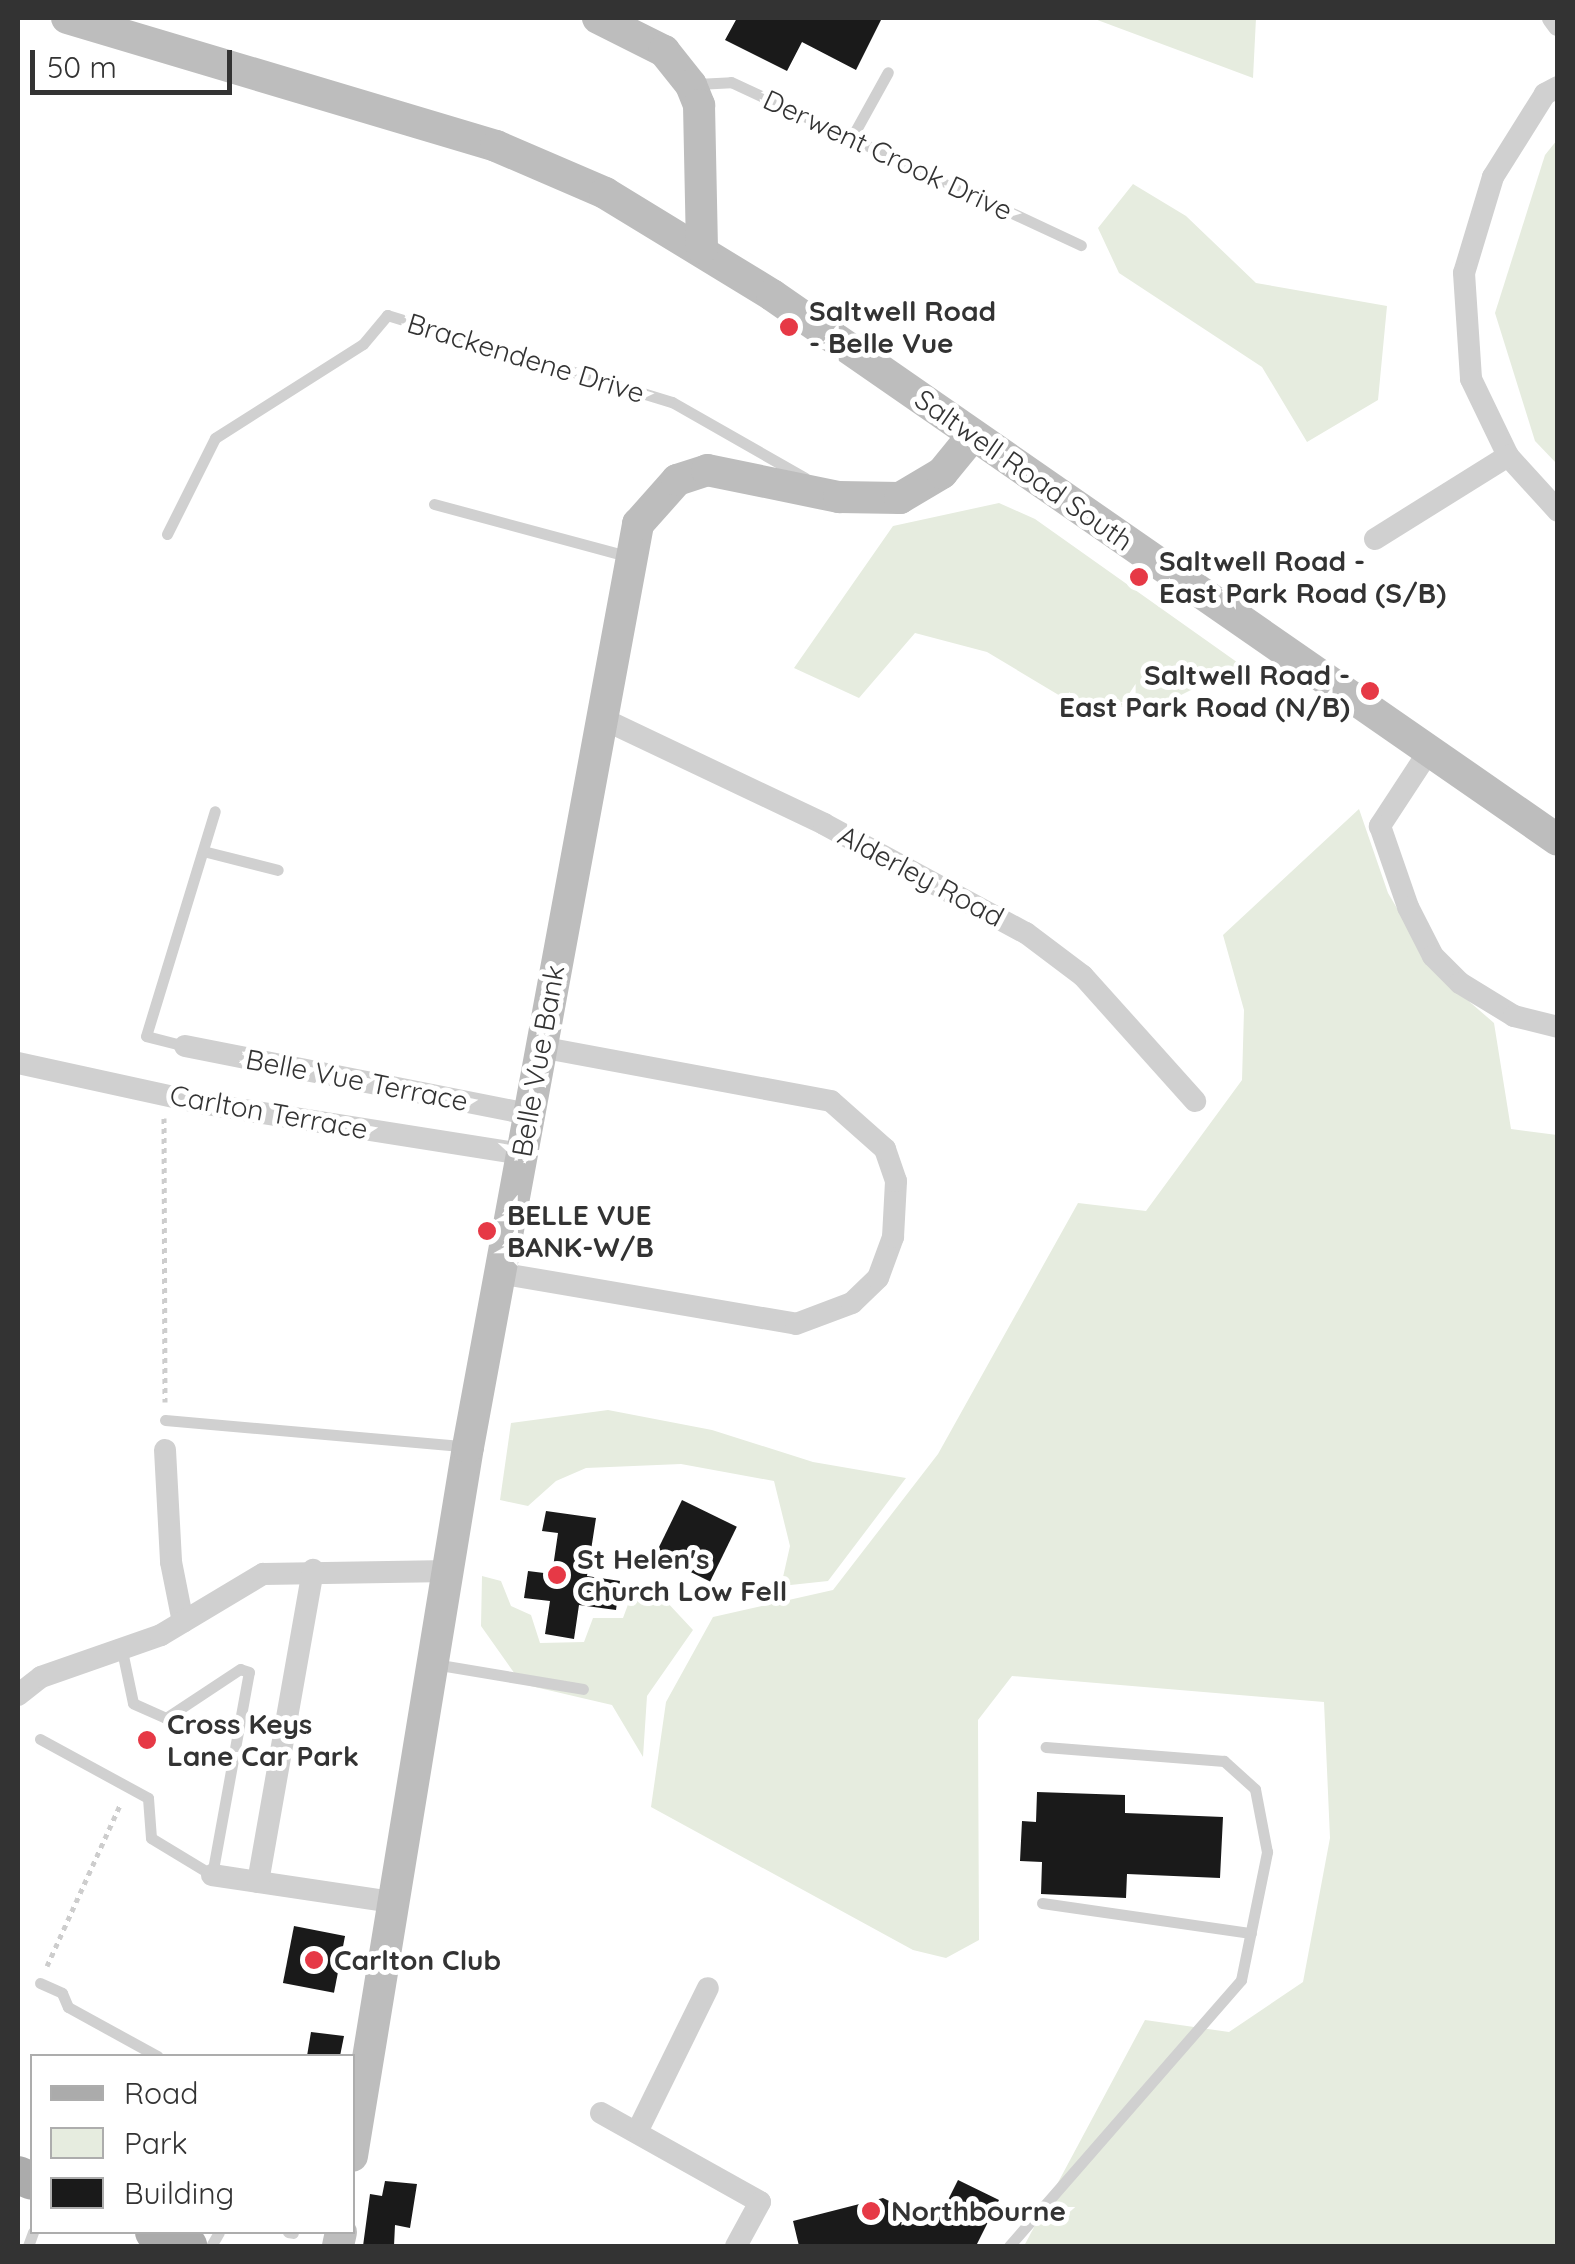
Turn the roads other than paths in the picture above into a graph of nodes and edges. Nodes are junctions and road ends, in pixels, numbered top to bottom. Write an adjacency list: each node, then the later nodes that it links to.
1 (67, 18): 10 (street, Saltwell Road South)
2 (1553, 18): 4 (street)
3 (617, 22): 7 (street)
4 (1558, 24)
5 (888, 72): 8 (lane)
6 (1558, 87): 12 (street)
7 (695, 95): 8 (lane, Derwent Crook Drive); 10 (street)
8 (852, 137): 9 (lane, Derwent Crook Drive)
9 (1081, 246)
10 (702, 248): 11 (street, Saltwell Road South)
11 (973, 436): 13 (street, Belle Vue Bank); 20 (street, Saltwell Road South)
12 (1508, 456): 15 (street); 17 (street)
13 (839, 497): 16 (lane, Brackendene Drive); 18 (street, Belle Vue Bank)
14 (434, 504): 18 (lane)
15 (1558, 511)
16 (166, 534)
17 (1375, 539)
18 (630, 557): 19 (street, Belle Vue Bank)
19 (600, 717): 27 (street, Belle Vue Bank); 29 (street, Alderley Road)
20 (1430, 751): 22 (street, Saltwell Road South); 25 (street)
21 (215, 812): 23 (lane)
22 (1558, 840)
23 (203, 851): 24 (lane); 26 (lane)
24 (278, 870)
25 (1558, 1027)
26 (185, 1046): 30 (street, Belle Vue Terrace)
27 (540, 1047): 30 (street, Belle Vue Bank); 32 (street)
28 (18, 1063): 31 (street, Carlton Terrace)
29 (1195, 1101)
30 (529, 1114): 31 (street, Belle Vue Bank)
31 (522, 1154): 32 (street, Belle Vue Bank)
32 (499, 1273): 34 (street, Belle Vue Bank)
33 (165, 1420): 34 (lane)
34 (468, 1447): 37 (street, Belle Vue Bank)
35 (165, 1450): 38 (street)
36 (313, 1570): 37 (street); 38 (street); 46 (street)
37 (450, 1571): 40 (street, Belle Vue Bank)
38 (183, 1622): 39 (street)
39 (122, 1652): 42 (street); 45 (lane)
40 (434, 1664): 41 (lane); 47 (street, Belle Vue Bank)
41 (583, 1690)
42 (18, 1695)
43 (40, 1739): 45 (lane)
44 (1046, 1747): 49 (lane)
45 (212, 1875): 46 (street)
46 (258, 1882): 47 (street)
47 (394, 1902): 55 (street, Belle Vue Bank)
48 (1042, 1903): 49 (lane)
49 (1250, 1933): 59 (lane)
50 (40, 1983): 52 (lane)
51 (708, 1988): 54 (street)
52 (154, 2054)
53 (601, 2113): 54 (street)
54 (638, 2130): 58 (street)
55 (355, 2138)
56 (159, 2234): 57 (main road)
57 (188, 2246)
58 (736, 2246)
59 (1009, 2246)

